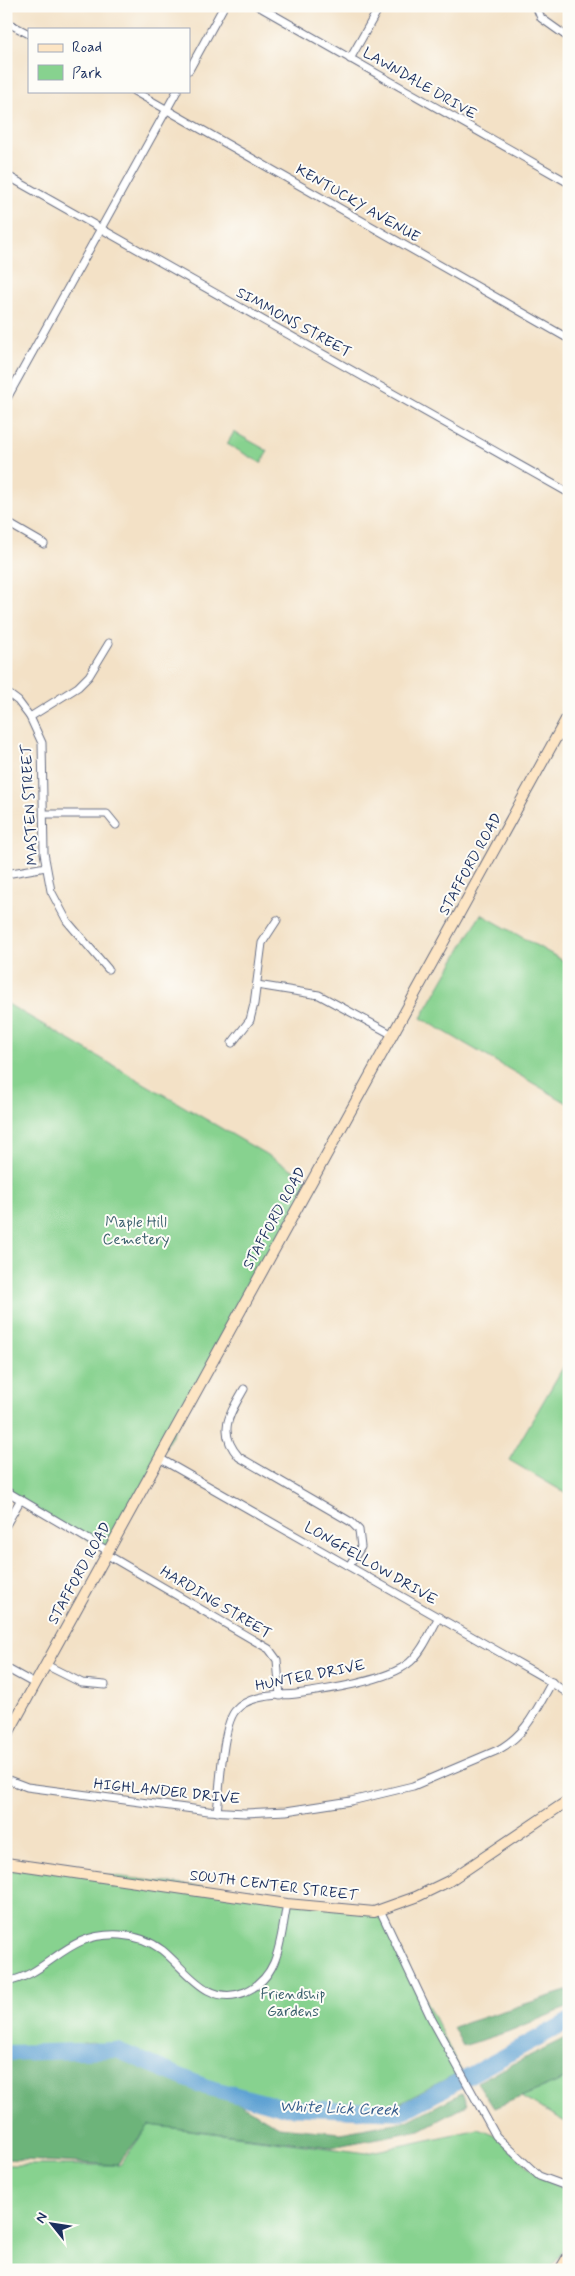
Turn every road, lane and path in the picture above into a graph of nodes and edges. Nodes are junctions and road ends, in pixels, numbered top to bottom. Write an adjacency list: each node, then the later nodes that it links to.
1 (224, 6): 9 (street)
2 (258, 6): 8 (street, LAWNDALE DRIVE)
3 (380, 6): 8 (street)
4 (536, 6): 7 (street)
5 (6, 22): 6 (street)
6 (28, 33)
7 (567, 37)
8 (350, 59): 14 (street, LAWNDALE DRIVE)
9 (190, 68)
10 (136, 92): 12 (street, KENTUCKY AVENUE)
11 (176, 92): 12 (street)
12 (167, 109): 15 (street); 16 (street, KENTUCKY AVENUE)
13 (6, 175): 15 (street, SIMMONS STREET)
14 (569, 183)
15 (101, 228): 17 (street); 18 (street, SIMMONS STREET)
16 (569, 339)
17 (6, 400)
18 (569, 492)
19 (6, 522): 20 (street)
20 (44, 544)
21 (109, 642): 24 (street)
22 (6, 692): 24 (street, MASTEN STREET)
23 (569, 714): 25 (street, STAFFORD ROAD)
24 (30, 717): 27 (street, MASTEN STREET)
25 (558, 734): 26 (street); 34 (street, STAFFORD ROAD)
26 (569, 740)
27 (44, 814): 28 (street); 29 (street, MASTEN STREET)
28 (116, 825)
29 (46, 867): 30 (street); 32 (street, MASTEN STREET)
30 (6, 874)
31 (277, 920): 33 (street)
32 (108, 969)
33 (257, 985): 34 (street); 35 (street)
34 (393, 1035): 37 (street, STAFFORD ROAD)
35 (232, 1043)
36 (244, 1390): 42 (street)
37 (159, 1458): 41 (street, STAFFORD ROAD); 42 (street, LONGFELLOW DRIVE)
38 (6, 1491): 39 (street, HARDING STREET)
39 (20, 1499): 40 (street); 41 (street, HARDING STREET)
40 (6, 1525)
41 (107, 1553): 44 (street, STAFFORD ROAD); 50 (street, HARDING STREET)
42 (350, 1566): 43 (street, LONGFELLOW DRIVE)
43 (439, 1617): 46 (street, LONGFELLOW DRIVE); 50 (street, HUNTER DRIVE)
44 (46, 1665): 47 (street, STAFFORD ROAD); 48 (street)
45 (6, 1668): 47 (street)
46 (552, 1682): 49 (street, LONGFELLOW DRIVE); 54 (street, HIGHLANDER DRIVE)
47 (35, 1684): 51 (street, STAFFORD ROAD)
48 (105, 1684)
49 (569, 1694)
50 (280, 1696): 54 (street, HUNTER DRIVE)
51 (6, 1737)
52 (6, 1779): 54 (street, HIGHLANDER DRIVE)
53 (569, 1800): 57 (street, SOUTH CENTER STREET)
54 (217, 1812)
55 (6, 1863): 56 (street, SOUTH CENTER STREET)
56 (287, 1904): 57 (street, SOUTH CENTER STREET); 58 (street)
57 (380, 1910): 59 (street)
58 (6, 1982)
59 (569, 2188)
60 (569, 2255): 61 (street)
61 (560, 2270)

